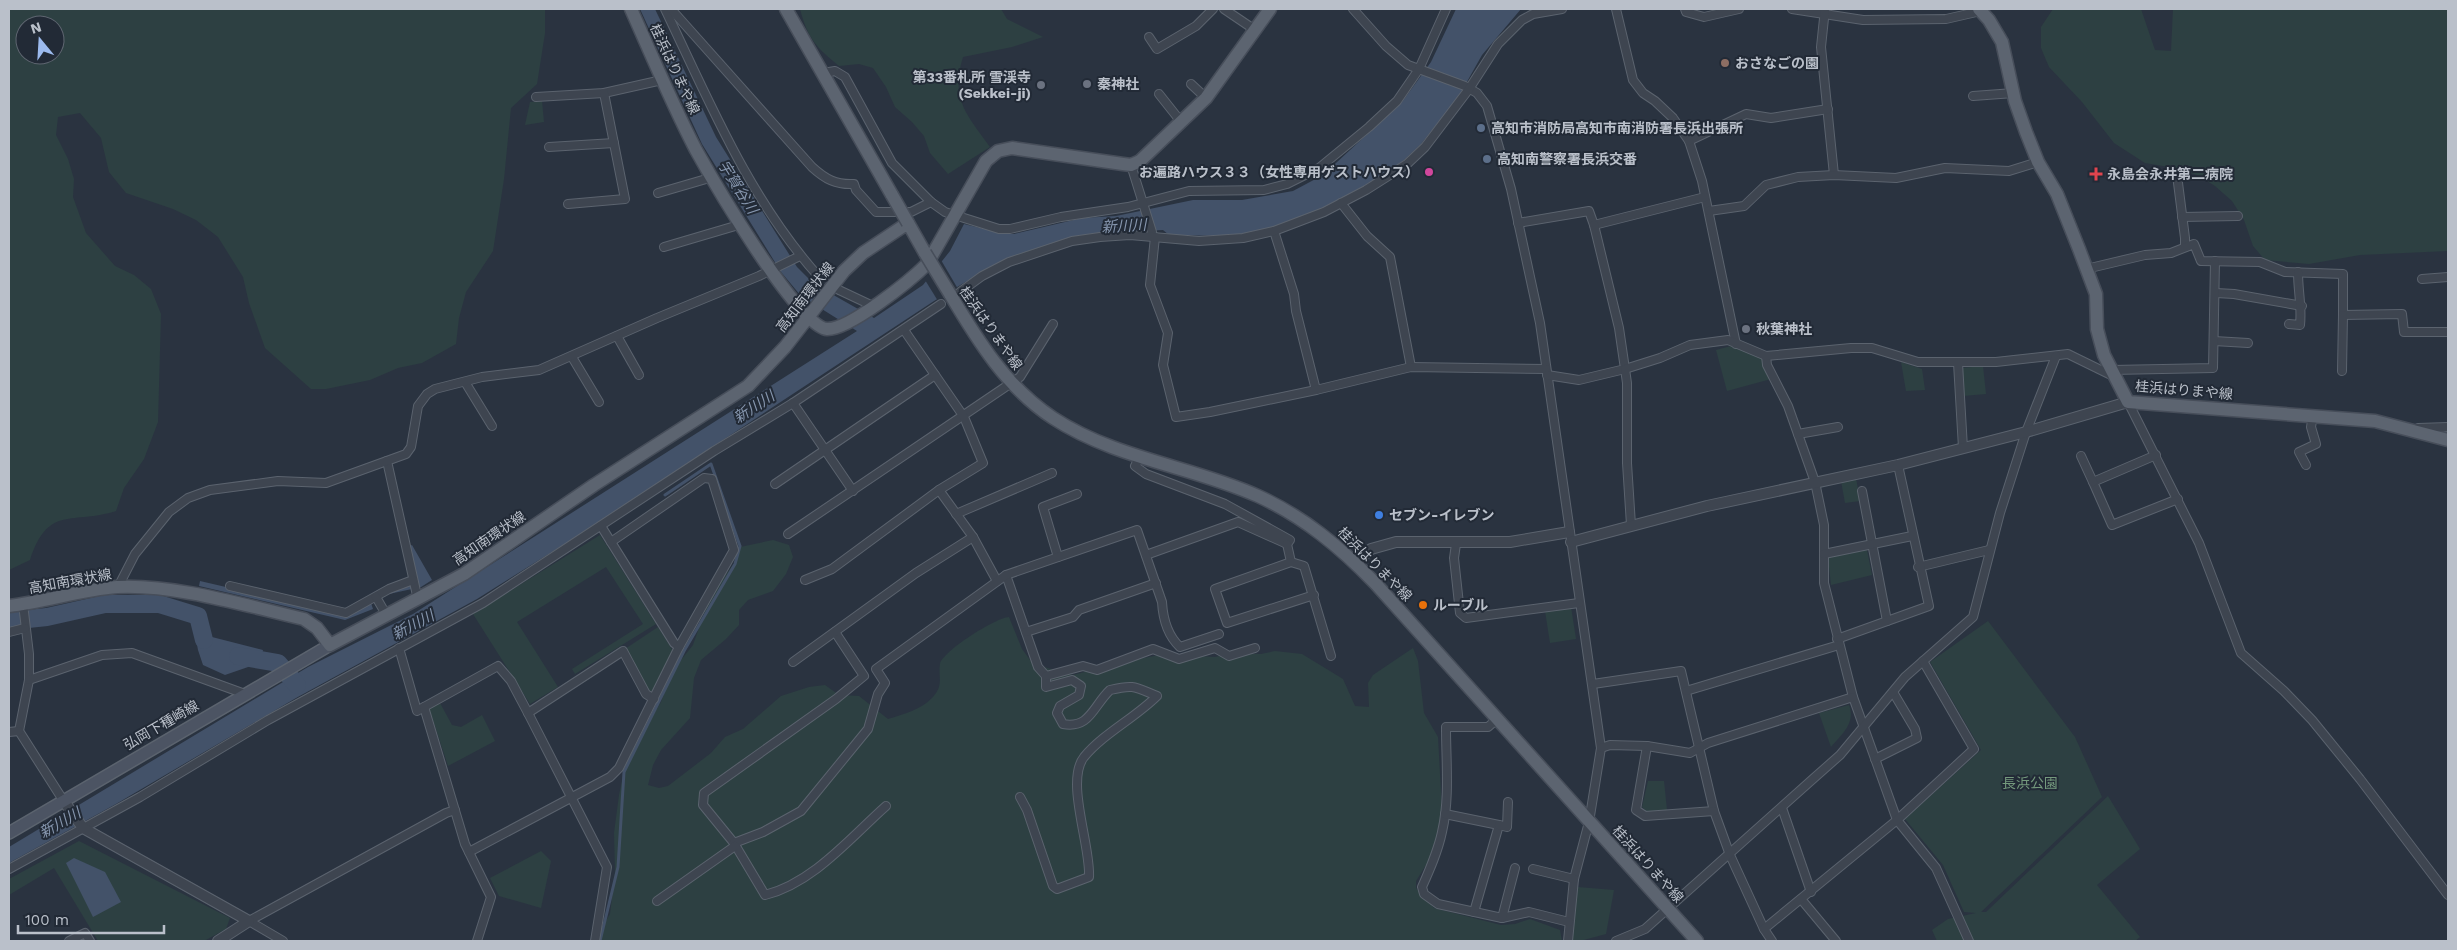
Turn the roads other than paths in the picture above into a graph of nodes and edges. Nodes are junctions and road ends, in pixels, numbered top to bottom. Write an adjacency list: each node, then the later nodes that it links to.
1 (631, 9): 21 (main road, 桂浜はりまや線)
2 (665, 9): 58 (street)
3 (672, 9): 42 (street)
4 (786, 9): 20 (main road, 桂浜はりまや線)
5 (1213, 9): 18 (street)
6 (1224, 9): 17 (street)
7 (1270, 9): 17 (main road)
8 (1353, 9): 19 (street)
9 (1446, 9): 19 (street)
10 (1562, 9): 23 (street)
11 (1616, 9): 32 (street)
12 (1685, 9): 13 (street)
13 (1739, 9)
14 (1792, 9): 16 (street)
15 (1980, 10): 16 (street); 25 (main road, 桂浜はりまや線)
16 (1824, 12): 30 (street)
17 (1255, 30): 29 (main road)
18 (1150, 37)
19 (1421, 70): 23 (street); 45 (street)
20 (823, 73): 42 (street); 50 (main road, 桂浜はりまや線, bridge)
21 (662, 80): 24 (street); 39 (main road, 桂浜はりまや線)
22 (1191, 84): 29 (street)
23 (1467, 88): 43 (street); 51 (street)
24 (604, 93): 28 (street); 33 (street)
25 (2014, 93): 27 (street); 35 (main road, 桂浜はりまや線)
26 (1158, 94): 31 (street)
27 (1973, 96)
28 (536, 98)
29 (1206, 98): 31 (main road)
30 (1828, 109): 32 (street); 37 (street)
31 (1182, 123): 36 (main road)
32 (1689, 141): 41 (street)
33 (614, 143): 34 (street); 44 (street)
34 (550, 147)
35 (2038, 162): 37 (street); 61 (main road, 桂浜はりまや線)
36 (1131, 164): 45 (street); 47 (main road, 桂浜はりまや線)
37 (1834, 175): 46 (street)
38 (2177, 175): 49 (street)
39 (713, 177): 40 (street); 52 (main road, 桂浜はりまや線)
40 (658, 193)
41 (1705, 197): 46 (street); 53 (street)
42 (931, 202): 47 (street)
43 (1341, 203): 54 (street); 85 (street)
44 (568, 204)
45 (1145, 204): 47 (street); 55 (street)
46 (1708, 211): 80 (street)
47 (957, 214): 70 (main road, 桂浜はりまや線)
48 (2238, 216): 49 (street)
49 (2182, 217): 57 (street)
50 (908, 223): 66 (main road, 高知南環状線); 68 (main road, 桂浜はりまや線, bridge)
51 (1518, 223): 53 (street); 87 (street)
52 (742, 224): 56 (street); 60 (main road, 桂浜はりまや線)
53 (1594, 225): 86 (street)
54 (1274, 231): 55 (street); 94 (street)
55 (1153, 235): 68 (street); 94 (street)
56 (664, 247)
57 (2185, 247): 59 (street); 61 (street)
58 (798, 257): 60 (street); 64 (street)
59 (2215, 261): 62 (street); 67 (street)
60 (774, 269): 71 (main road, 桂浜はりまや線); 77 (street)
61 (2086, 269): 89 (main road, 桂浜はりまや線)
62 (2298, 272): 69 (street); 72 (street)
63 (2448, 277): 65 (street)
64 (820, 278)
65 (2422, 278)
66 (834, 289): 70 (street); 71 (main road, 高知南環状線)
67 (2216, 293): 69 (street); 78 (street)
68 (950, 297): 75 (street); 93 (main road, 桂浜はりまや線)
69 (2302, 306): 74 (street)
70 (870, 308): 71 (main road, 桂浜はりまや線)
71 (811, 312): 149 (main road, 高知南環状線)
72 (2343, 315): 76 (street); 88 (street)
73 (1053, 324): 93 (street)
74 (2289, 324)
75 (904, 330): 91 (street); 97 (street)
76 (2448, 332)
77 (617, 336): 83 (street); 90 (street)
78 (2214, 341): 79 (street); 89 (street)
79 (2248, 343)
80 (1736, 344): 81 (street); 86 (street)
81 (1766, 356): 84 (street); 105 (street)
82 (2056, 356): 84 (street); 89 (street); 104 (street)
83 (572, 357): 92 (street); 95 (street)
84 (1958, 363): 107 (street)
85 (1411, 367): 87 (street); 94 (street)
86 (1625, 369): 87 (street); 126 (street)
87 (1546, 372): 130 (street)
88 (2342, 372)
89 (2114, 374): 96 (main road, 桂浜はりまや線)
90 (639, 375)
91 (935, 375): 99 (street); 108 (street)
92 (465, 382): 100 (street); 112 (street)
93 (1012, 384): 99 (street); 111 (main road, 桂浜はりまや線)
94 (1316, 390)
95 (599, 402)
96 (2128, 402): 98 (main road, 桂浜はりまや線); 104 (street); 109 (street)
97 (793, 403): 108 (street); 125 (street)
98 (2313, 415): 103 (main road, 桂浜はりまや線); 114 (street)
99 (964, 417): 119 (street); 120 (street)
100 (492, 426)
101 (1838, 426): 105 (street)
102 (2448, 427): 103 (street)
103 (2411, 429): 106 (main road, 桂浜はりまや線)
104 (2026, 432): 107 (street); 135 (street)
105 (1798, 434): 116 (street)
106 (2448, 440)
107 (1963, 448): 113 (street)
108 (824, 450): 118 (street); 120 (street)
109 (2156, 455): 117 (street); 123 (street)
110 (2081, 456): 117 (street)
111 (1139, 458): 132 (street); 140 (main road, 桂浜はりまや線)
112 (387, 461): 143 (street); 148 (street)
113 (1898, 465): 116 (street); 128 (street)
114 (2306, 465)
115 (1052, 473): 124 (street)
116 (1815, 482): 126 (street); 136 (street)
117 (2093, 482): 123 (street)
118 (775, 484)
119 (939, 490): 124 (street); 144 (street)
120 (853, 491): 127 (street)
121 (1862, 491): 134 (street)
122 (1076, 494): 138 (street)
123 (2178, 499): 210 (street)
124 (956, 514): 129 (street)
125 (601, 526): 131 (street); 165 (street)
126 (1632, 526): 130 (street)
127 (788, 534)
128 (1912, 536): 134 (street); 141 (street)
129 (973, 537): 145 (street); 159 (street)
130 (1570, 537): 133 (street); 152 (street)
131 (611, 542): 164 (street); 164 (street)
132 (1287, 544): 137 (street); 139 (street)
133 (1456, 544): 140 (street); 152 (street)
134 (1871, 545): 136 (street); 156 (street)
135 (1989, 550): 141 (street); 168 (street)
136 (1824, 554): 162 (street)
137 (1146, 555): 138 (street); 146 (street)
138 (1058, 556): 142 (street)
139 (1291, 562): 150 (street); 150 (street)
140 (1355, 563): 180 (main road, 桂浜はりまや線)
141 (1918, 567): 156 (street)
142 (1006, 575): 145 (street); 160 (street)
143 (414, 580): 149 (street); 151 (street)
144 (805, 580)
145 (998, 581): 202 (street)
146 (1156, 583): 160 (street); 161 (street)
147 (230, 586): 151 (street)
148 (118, 587): 154 (main road, 高知南環状線); 163 (main road, 高知南環状線)
149 (417, 595): 155 (main road, 高知南環状線)
150 (1314, 595): 167 (street)
151 (376, 597): 155 (street)
152 (1578, 603): 172 (street)
153 (9, 606): 154 (main road, 高知南環状線)
154 (23, 609): 157 (street)
155 (387, 616): 163 (main road, 高知南環状線)
156 (1887, 621): 162 (street)
157 (25, 628): 158 (street); 171 (street)
158 (9, 632)
159 (835, 632): 169 (street); 202 (street)
160 (1026, 632): 170 (street)
161 (1219, 634)
162 (1838, 642): 173 (street); 176 (street)
163 (330, 645): 175 (main road, 弘岡下種崎線)
164 (680, 647): 177 (street)
165 (399, 648): 178 (street); 200 (street)
166 (1255, 648): 170 (street)
167 (1331, 656)
168 (1923, 660): 174 (street); 197 (street)
169 (793, 662)
170 (1046, 676): 189 (street)
171 (29, 680): 175 (street); 182 (street)
172 (1593, 684): 173 (street); 185 (street)
173 (1686, 691): 186 (street)
174 (1893, 692): 181 (street); 187 (street)
175 (245, 694): 191 (main road, 弘岡下種崎線)
176 (1853, 697): 181 (street); 186 (street)
177 (654, 699): 179 (street); 188 (street)
178 (424, 707): 179 (street); 194 (street)
179 (528, 713): 188 (street)
180 (1496, 720): 196 (street); 198 (main road, 桂浜はりまや線)
181 (1865, 726): 187 (street); 193 (street)
182 (19, 730): 183 (street); 191 (street)
183 (9, 732)
184 (1647, 746): 185 (street); 186 (street); 195 (street)
185 (1601, 748): 198 (street)
186 (1699, 748): 195 (street)
187 (1875, 758): 197 (street)
188 (571, 797): 203 (street); 224 (street)
189 (1020, 797)
190 (1508, 802): 199 (street)
191 (65, 803): 200 (street); 201 (main road, 弘岡下種崎線)
192 (886, 806): 202 (street)
193 (1782, 808): 204 (street); 209 (street)
194 (455, 810): 203 (street); 216 (street)
195 (1714, 811): 204 (street)
196 (1445, 814): 199 (street); 214 (street)
197 (1897, 820): 209 (street); 230 (street)
198 (1589, 822): 208 (street); 213 (main road, 桂浜はりまや線)
199 (1499, 825): 214 (street)
200 (82, 826): 207 (street); 216 (street)
201 (9, 833)
202 (735, 844): 212 (street)
203 (469, 852): 223 (street)
204 (1730, 855): 213 (street); 218 (street)
205 (1515, 868): 215 (street)
206 (1533, 868): 208 (street)
207 (9, 869)
208 (1574, 879): 217 (street)
209 (1811, 892): 211 (street)
210 (2448, 895)
211 (1801, 899): 218 (street); 229 (street)
212 (657, 901)
213 (1668, 909): 226 (street); 227 (main road, 桂浜はりまや線)
214 (1474, 912): 215 (street)
215 (1502, 918): 217 (street)
216 (249, 921): 221 (street); 222 (street)
217 (1570, 922): 225 (street)
218 (1764, 929): 228 (street)
219 (70, 941): 220 (street)
220 (90, 941)
221 (218, 941)
222 (283, 941)
223 (477, 941)
224 (595, 941)
225 (1568, 941)
226 (1616, 941)
227 (1697, 941)
228 (1772, 941)
229 (1836, 941)
230 (1968, 941)

